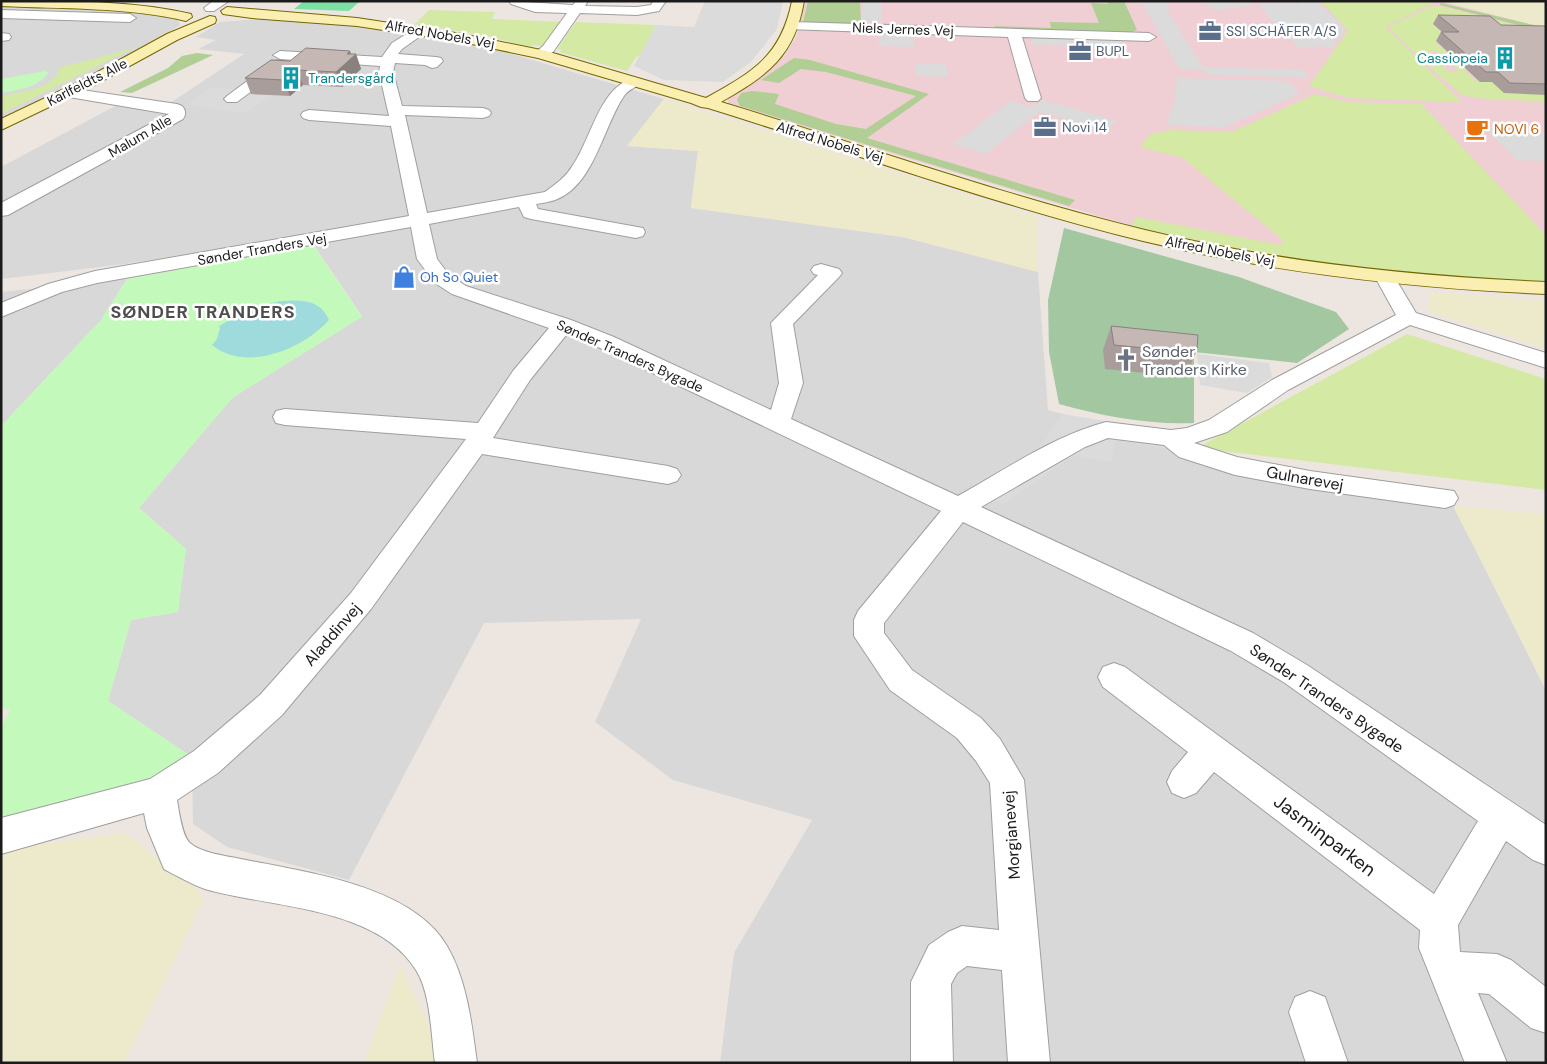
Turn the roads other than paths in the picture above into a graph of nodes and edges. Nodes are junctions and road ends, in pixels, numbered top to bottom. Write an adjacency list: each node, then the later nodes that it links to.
1 (57, 1): 7 (street, Alfred Nobels Vej)
2 (515, 1): 6 (street)
3 (660, 1): 6 (street)
4 (798, 1): 12 (street)
5 (1, 2): 11 (street)
6 (580, 5): 18 (street)
7 (218, 10): 11 (street); 13 (street, Alfred Nobels Vej); 16 (street, Karlfeldts Alle)
8 (1, 14): 9 (street)
9 (21, 14): 10 (street); 14 (street)
10 (130, 18)
11 (187, 18): 16 (street, Karlfeldts Alle)
12 (793, 26): 15 (street, Niels Jernes Vej); 25 (street)
13 (421, 29): 18 (street, Alfred Nobels Vej); 19 (street)
14 (2, 33)
15 (1014, 33): 17 (street, Niels Jernes Vej); 23 (street)
16 (172, 37): 22 (street, Karlfeldts Alle)
17 (1149, 37)
18 (541, 54): 21 (street, Alfred Nobels Vej)
19 (388, 60): 20 (street); 24 (street); 28 (street, Sønder Tranders Bygade)
20 (432, 64)
21 (634, 82): 25 (street, Alfred Nobels Vej); 30 (street, Sønder Tranders Vej)
22 (68, 92): 29 (street, Karlfeldts Alle); 31 (street, Malum Alle)
23 (1033, 98)
24 (232, 99)
25 (706, 104): 35 (street, Alfred Nobels Vej)
26 (483, 113): 28 (street)
27 (310, 115): 28 (street)
28 (397, 115): 32 (street, Sønder Tranders Bygade)
29 (1, 125)
30 (526, 202): 32 (street, Sønder Tranders Vej); 33 (street)
31 (1, 211)
32 (418, 221): 37 (street, Sønder Tranders Vej); 39 (street, Sønder Tranders Bygade)
33 (636, 232)
34 (821, 270): 42 (street)
35 (1385, 278): 36 (street, Alfred Nobels Vej); 38 (street)
36 (1546, 288)
37 (1, 311)
38 (1408, 318): 40 (street); 44 (street)
39 (563, 325): 42 (street, Sønder Tranders Bygade); 43 (street, Aladdinvej)
40 (1546, 361)
41 (285, 417): 43 (street)
42 (777, 422): 47 (street, Sønder Tranders Bygade)
43 (480, 438): 45 (street); 51 (street, Aladdinvej)
44 (1171, 438): 46 (street, Gulnarevej); 47 (street)
45 (668, 475)
46 (1444, 498)
47 (959, 508): 52 (street, Sønder Tranders Bygade); 56 (street, Morgianevej)
48 (1114, 677): 49 (street, Jasminparken)
49 (1211, 750): 50 (street); 55 (street, Jasminparken)
50 (1184, 782)
51 (158, 793): 53 (street, Aladdinvej); 60 (street)
52 (1501, 816): 54 (street, Sønder Tranders Bygade); 55 (street)
53 (1, 836)
54 (1546, 847)
55 (1438, 921): 57 (street)
56 (1020, 952): 61 (street); 62 (street, Morgianevej)
57 (1448, 971): 59 (street); 64 (street)
58 (1310, 1012): 63 (street)
59 (1546, 1013)
60 (456, 1063)
61 (932, 1063)
62 (1029, 1063)
63 (1327, 1063)
64 (1486, 1063)

